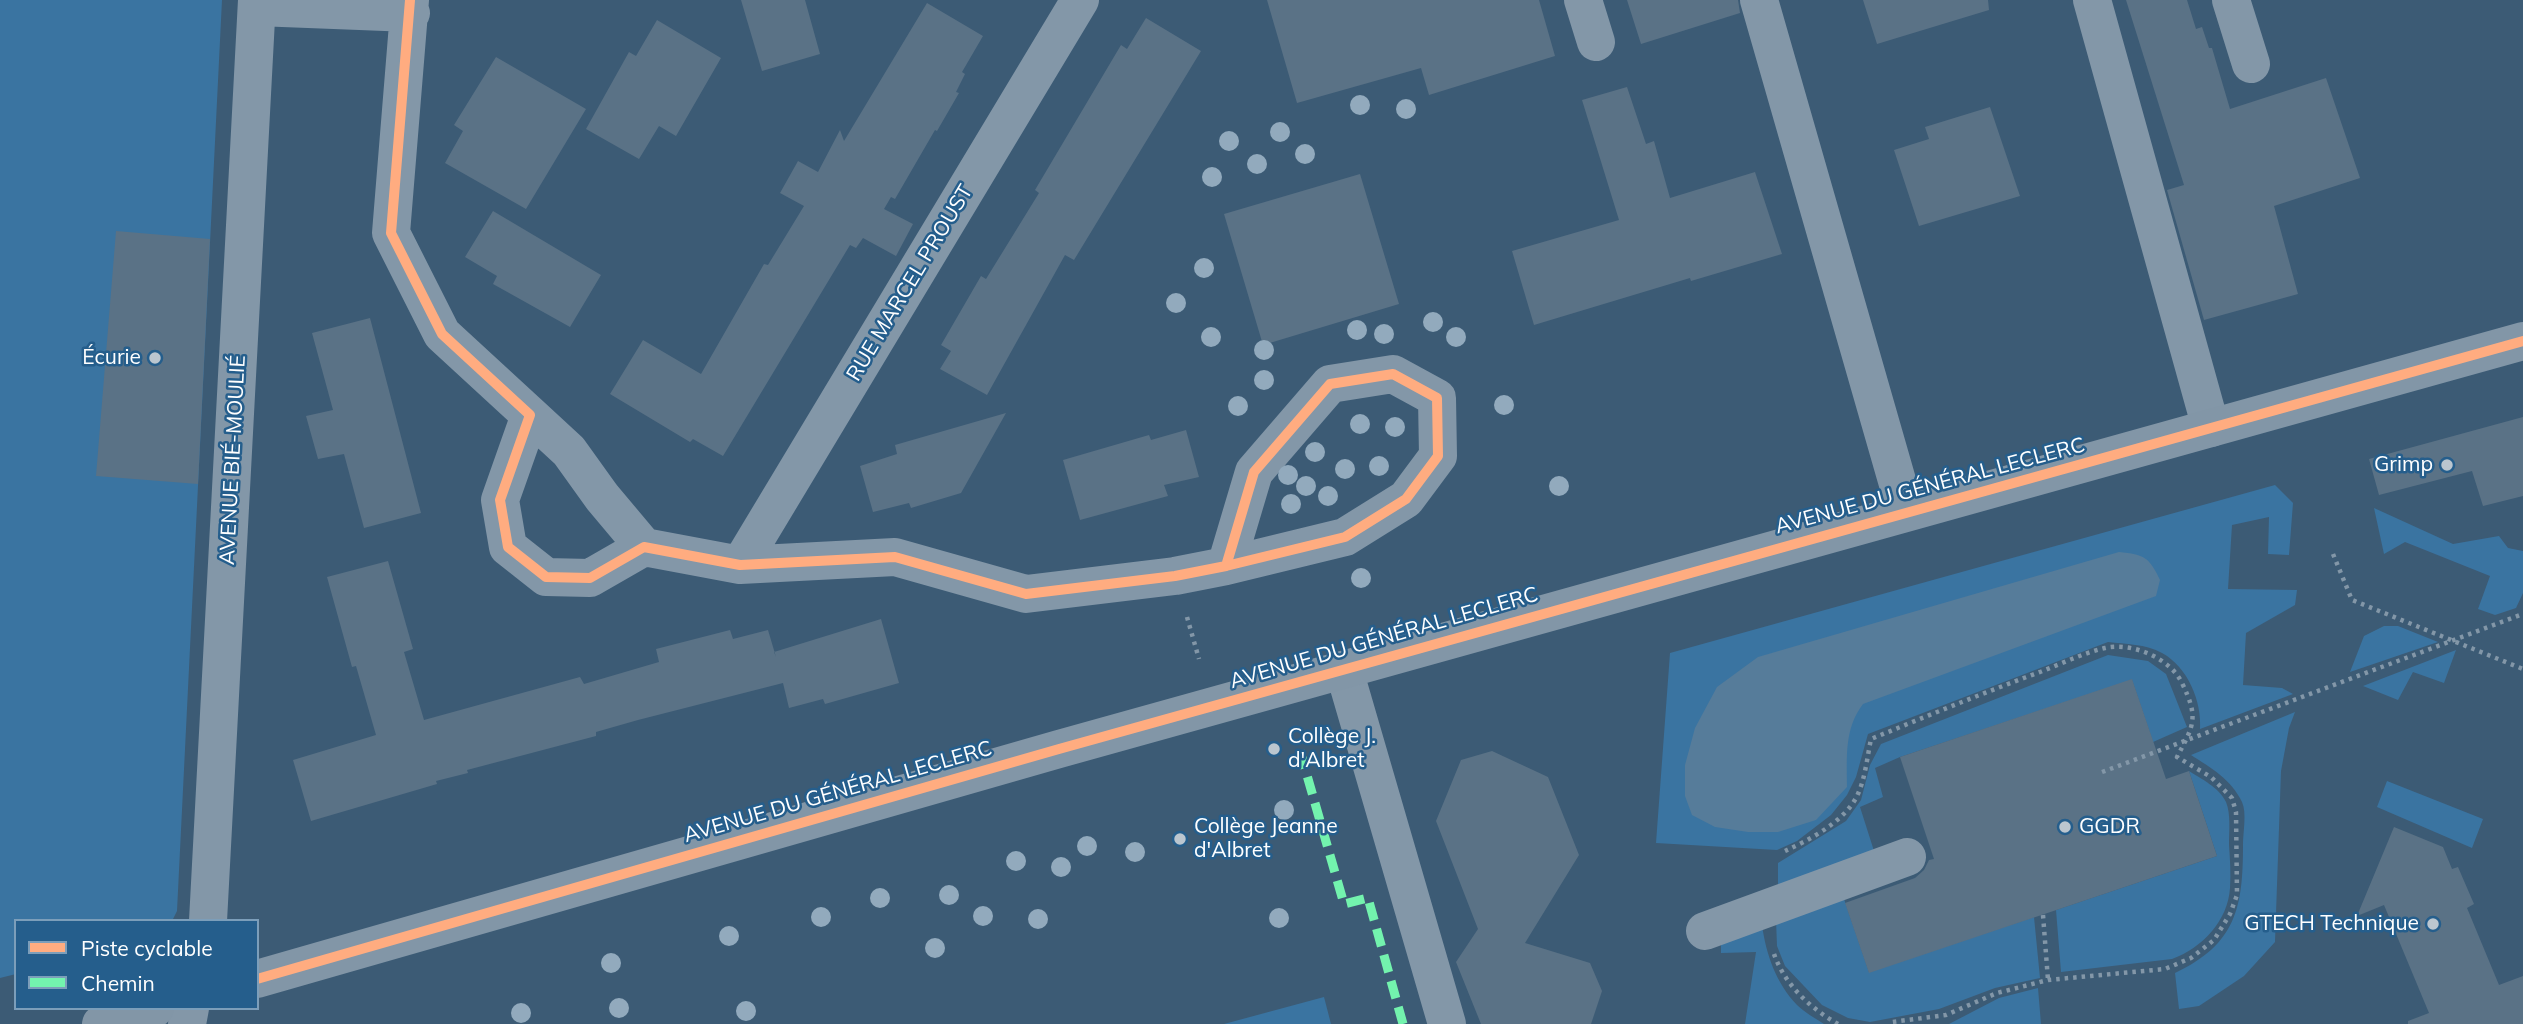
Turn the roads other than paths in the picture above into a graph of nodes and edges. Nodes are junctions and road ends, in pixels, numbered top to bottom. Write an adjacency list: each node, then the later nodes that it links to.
1 (1080, 0): 15 (street, RUE MARCEL PROUST)
2 (1583, 0): 8 (street)
3 (1759, 0): 13 (street)
4 (2092, 0): 12 (street)
5 (2231, 0): 9 (street)
6 (257, 4): 7 (street); 19 (street, AVENUE BIÉ-MOULIÉ)
7 (411, 5): 11 (street)
8 (1596, 42)
9 (2251, 64)
10 (2523, 341): 12 (main road, AVENUE DU GÉNÉRAL LECLERC)
11 (530, 415): 14 (street); 14 (street)
12 (2211, 428): 13 (main road, AVENUE DU GÉNÉRAL LECLERC)
13 (1906, 512): 17 (main road, AVENUE DU GÉNÉRAL LECLERC)
14 (644, 547): 15 (street)
15 (740, 565): 16 (street)
16 (1226, 566): 16 (street)
17 (1344, 670): 21 (main road, AVENUE DU GÉNÉRAL LECLERC); 24 (street)
18 (1907, 857): 20 (street)
19 (208, 919)
20 (1705, 931)
21 (259, 978)
22 (148, 1010): 23 (main road)
23 (101, 1024)
24 (1447, 1024)

